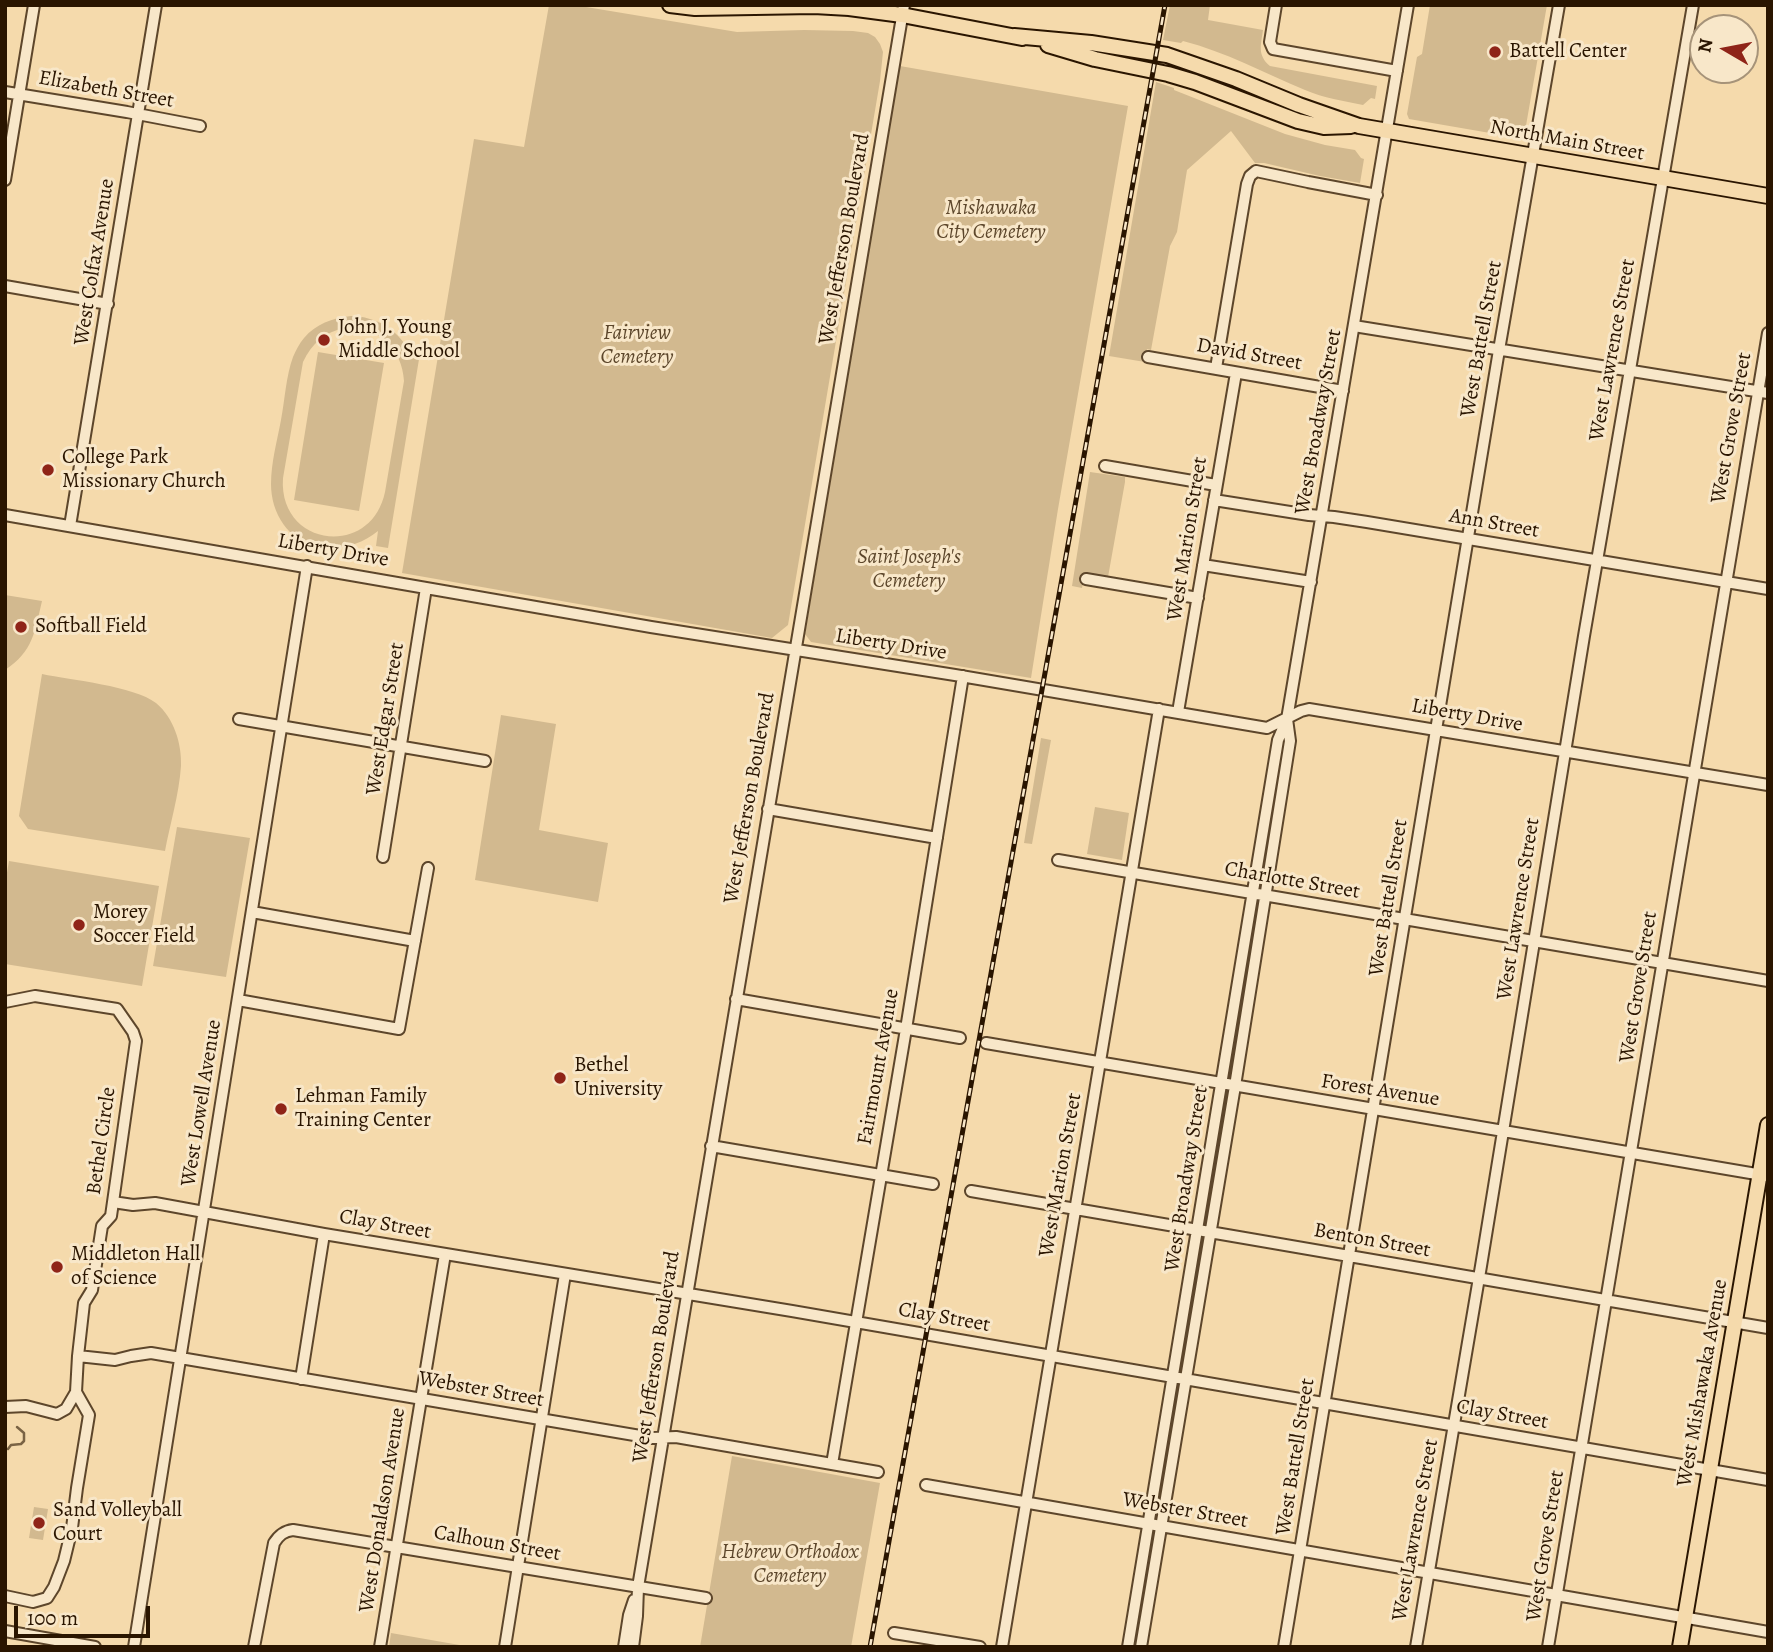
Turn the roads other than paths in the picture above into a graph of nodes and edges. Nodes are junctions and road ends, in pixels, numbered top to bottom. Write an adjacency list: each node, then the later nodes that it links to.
1 (34, 5): 11 (street)
2 (156, 5): 12 (street, West Colfax Avenue)
3 (670, 5): 8 (main road, North Main Street)
4 (1276, 5): 9 (street)
5 (1408, 5): 9 (street, West Broadway Street)
6 (1559, 5): 15 (street, West Battell Street)
7 (1693, 5): 16 (street, West Lawrence Street)
8 (903, 10): 14 (main road, North Main Street); 47 (street, West Jefferson Boulevard)
9 (1398, 71): 14 (street, West Broadway Street)
10 (5, 92): 11 (street, Elizabeth Street)
11 (20, 94): 12 (street, Elizabeth Street); 17 (street)
12 (138, 115): 13 (street, Elizabeth Street); 21 (street, West Colfax Avenue)
13 (200, 126)
14 (1387, 131): 15 (main road, North Main Street); 18 (street, West Broadway Street)
15 (1533, 156): 16 (main road, North Main Street); 24 (street, West Battell Street)
16 (1662, 178): 19 (main road, North Main Street); 27 (street, West Lawrence Street)
17 (5, 180)
18 (1377, 195): 22 (street, West Broadway Street); 26 (street)
19 (1768, 196)
20 (5, 286): 21 (street)
21 (108, 304): 36 (street, West Colfax Avenue)
22 (1354, 326): 24 (street); 29 (street, West Broadway Street)
23 (1768, 333): 30 (street, West Grove Street)
24 (1499, 350): 27 (street); 37 (street, West Battell Street)
25 (1148, 357): 26 (street, David Street)
26 (1216, 368): 28 (street, David Street)
27 (1629, 371): 30 (street); 38 (street, West Lawrence Street)
28 (1236, 373): 29 (street, David Street); 32 (street, West Marion Street)
29 (1343, 391): 35 (street, West Broadway Street)
30 (1763, 393): 43 (street, West Grove Street)
31 (1105, 466): 32 (street)
32 (1216, 485): 33 (street, West Marion Street)
33 (1214, 500): 35 (street, Ann Street); 39 (street, West Marion Street)
34 (5, 515): 36 (street, Liberty Drive)
35 (1322, 516): 37 (street, Ann Street); 42 (street, West Broadway Street)
36 (70, 526): 40 (street, Liberty Drive)
37 (1468, 539): 38 (street, Ann Street); 54 (street, West Battell Street)
38 (1597, 561): 43 (street, Ann Street); 56 (street, West Lawrence Street)
39 (1203, 565): 42 (street); 46 (street, West Marion Street)
40 (307, 566): 44 (street, Liberty Drive); 53 (street, West Lowell Avenue)
41 (1086, 579): 46 (street)
42 (1311, 582): 52 (street, West Broadway Street)
43 (1726, 582): 45 (street, Ann Street); 58 (street, West Grove Street)
44 (426, 588): 47 (street, Liberty Drive); 55 (street, West Edgar Street)
45 (1768, 589)
46 (1198, 598): 50 (street, West Marion Street)
47 (795, 649): 48 (street, Liberty Drive); 60 (street, West Jefferson Boulevard)
48 (963, 676): 49 (street, Liberty Drive); 61 (street, Fairmount Avenue)
49 (1159, 709): 50 (street, Liberty Drive); 65 (street, West Marion Street)
50 (1178, 712): 52 (street, Liberty Drive)
51 (239, 719): 53 (street)
52 (1287, 719): 54 (street, Liberty Drive); 66 (street, West Broadway Street); 67 (street, West Broadway Street)
53 (281, 726): 55 (street); 68 (street, West Lowell Avenue)
54 (1436, 730): 56 (street, Liberty Drive); 69 (street, West Battell Street)
55 (401, 747): 57 (street); 62 (street, West Edgar Street)
56 (1565, 751): 58 (street, Liberty Drive); 71 (street, West Lawrence Street)
57 (485, 761)
58 (1694, 773): 59 (street, Liberty Drive); 72 (street, West Grove Street)
59 (1768, 785)
60 (768, 809): 61 (street); 74 (street, West Jefferson Boulevard)
61 (937, 838): 77 (street, Fairmount Avenue)
62 (383, 857)
63 (1058, 860): 65 (street, Charlotte Street)
64 (428, 868): 70 (street)
65 (1132, 873): 66 (street, Charlotte Street); 80 (street, West Marion Street)
66 (1253, 894): 67 (street, Charlotte Street); 81 (street, West Broadway Street)
67 (1265, 896): 69 (street, Charlotte Street); 82 (street, West Broadway Street)
68 (252, 912): 70 (street); 75 (street, West Lowell Avenue)
69 (1404, 920): 71 (street, Charlotte Street); 83 (street, West Battell Street)
70 (415, 941): 75 (street)
71 (1533, 941): 72 (street, Charlotte Street); 85 (street, West Lawrence Street)
72 (1662, 963): 73 (street, Charlotte Street); 87 (street, West Grove Street)
73 (1768, 981)
74 (736, 999): 77 (street); 86 (street, West Jefferson Boulevard)
75 (238, 1000): 94 (street, West Lowell Avenue)
76 (5, 1002): 92 (street, Bethel Circle)
77 (906, 1028): 78 (street); 88 (street, Fairmount Avenue)
78 (960, 1038)
79 (986, 1043): 80 (street, Forest Avenue)
80 (1100, 1063): 81 (street, Forest Avenue); 93 (street, West Marion Street)
81 (1222, 1084): 82 (street, Forest Avenue); 95 (street, West Broadway Street)
82 (1235, 1086): 83 (street, Forest Avenue); 96 (street, West Broadway Street)
83 (1374, 1110): 85 (street, Forest Avenue); 99 (street, West Battell Street)
84 (1768, 1125): 89 (main road, West Mishawaka Avenue)
85 (1503, 1132): 87 (street, Forest Avenue); 101 (street, West Lawrence Street)
86 (711, 1146): 88 (street); 102 (street, West Jefferson Boulevard)
87 (1632, 1153): 89 (street, Forest Avenue); 103 (street, West Grove Street)
88 (880, 1175): 90 (street); 104 (street, Fairmount Avenue)
89 (1764, 1175): 105 (main road, West Mishawaka Avenue)
90 (933, 1184)
91 (971, 1191): 93 (street, Benton Street)
92 (113, 1202): 94 (street, Clay Street); 107 (street, Bethel Circle)
93 (1076, 1209): 95 (street, Benton Street); 108 (street, West Marion Street)
94 (204, 1212): 97 (street, Clay Street); 109 (street, West Lowell Avenue)
95 (1198, 1230): 96 (street, Benton Street); 110 (street, West Broadway Street)
96 (1210, 1233): 99 (street, Benton Street); 112 (street, West Broadway Street)
97 (324, 1234): 98 (street, Clay Street); 111 (street)
98 (445, 1254): 100 (street, Clay Street); 114 (street, West Donaldson Avenue)
99 (1349, 1256): 101 (street, Benton Street); 115 (street, West Battell Street)
100 (565, 1274): 102 (street, Clay Street); 117 (street)
101 (1479, 1279): 103 (street, Benton Street); 118 (street, West Lawrence Street)
102 (687, 1294): 104 (street, Clay Street); 119 (street, West Jefferson Boulevard)
103 (1607, 1301): 105 (street, Benton Street); 120 (street, West Grove Street)
104 (855, 1322): 108 (street, Clay Street); 121 (street, Fairmount Avenue)
105 (1735, 1323): 106 (street, Benton Street); 122 (main road, West Mishawaka Avenue)
106 (1768, 1328)
107 (78, 1356): 109 (street, Webster Street); 113 (street, Bethel Circle)
108 (1050, 1356): 110 (street, Clay Street); 126 (street, West Marion Street)
109 (180, 1359): 111 (street, Webster Street); 143 (street, West Lowell Avenue)
110 (1173, 1377): 112 (street, Clay Street); 127 (street, West Broadway Street)
111 (300, 1379): 114 (street, Webster Street)
112 (1186, 1379): 115 (street, Clay Street); 128 (street, West Broadway Street)
113 (76, 1392): 116 (street); 135 (street, Bethel Circle)
114 (421, 1399): 117 (street, Webster Street); 129 (street, West Donaldson Avenue)
115 (1324, 1403): 118 (street, Clay Street); 130 (street, West Battell Street)
116 (5, 1407)
117 (541, 1420): 119 (street, Webster Street); 131 (street)
118 (1454, 1426): 120 (street, Clay Street); 132 (street, West Lawrence Street)
119 (663, 1437): 121 (street, Webster Street); 133 (street, West Jefferson Boulevard)
120 (1581, 1447): 122 (street, Clay Street); 134 (street, West Grove Street)
121 (832, 1464): 123 (street, Webster Street)
122 (1710, 1470): 124 (street, Clay Street); 137 (main road, West Mishawaka Avenue)
123 (878, 1472)
124 (1768, 1480)
125 (926, 1485): 126 (street, Webster Street)
126 (1026, 1503): 127 (street, Webster Street); 150 (street, West Marion Street)
127 (1149, 1525): 128 (street, Webster Street); 151 (street, West Broadway Street)
128 (1161, 1527): 130 (street, Webster Street); 152 (street, West Broadway Street)
129 (397, 1546): 131 (street, Calhoun Street); 144 (street, Calhoun Street); 145 (street, West Donaldson Avenue)
130 (1301, 1550): 132 (street, Webster Street); 153 (street, West Battell Street)
131 (518, 1567): 133 (street, Calhoun Street); 146 (street)
132 (1429, 1573): 134 (street, Webster Street); 154 (street, West Lawrence Street)
133 (638, 1587): 136 (street, Calhoun Street); 147 (street, West Jefferson Boulevard); 148 (street, West Jefferson Boulevard)
134 (1557, 1595): 137 (street, Webster Street); 155 (street, West Grove Street)
135 (5, 1596)
136 (706, 1598)
137 (1685, 1617): 139 (street, Webster Street); 156 (main road, West Mishawaka Avenue)
138 (5, 1631): 141 (street)
139 (1768, 1632)
140 (894, 1633): 149 (street)
141 (80, 1645): 142 (street)
142 (95, 1647)
143 (134, 1647)
144 (254, 1647)
145 (380, 1647)
146 (505, 1647)
147 (624, 1647)
148 (633, 1647)
149 (980, 1647)
150 (1002, 1647)
151 (1129, 1647)
152 (1141, 1647)
153 (1284, 1647)
154 (1416, 1647)
155 (1548, 1647)
156 (1680, 1647)

